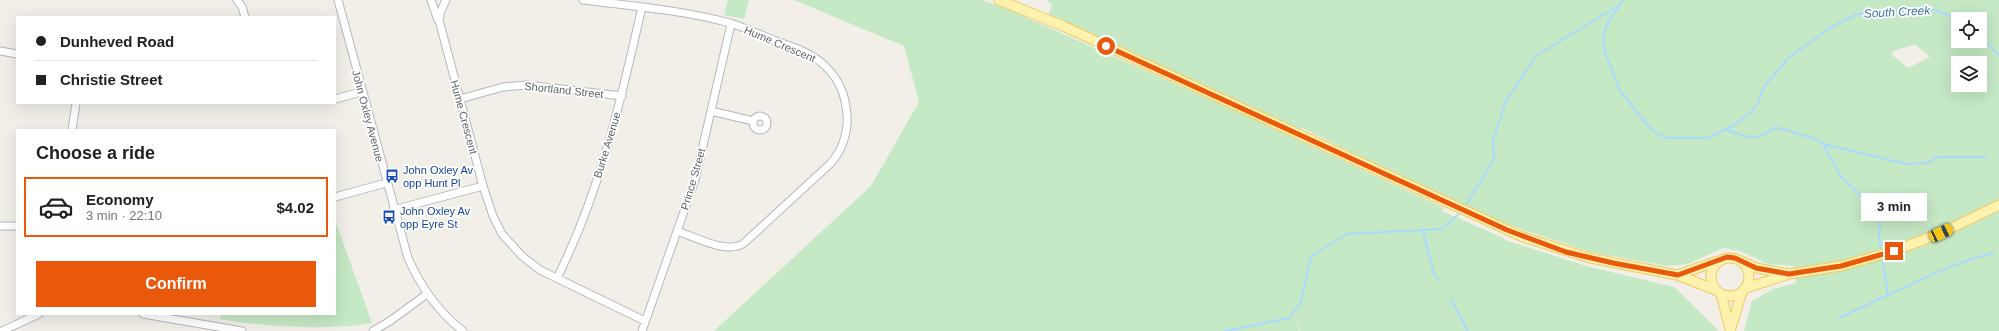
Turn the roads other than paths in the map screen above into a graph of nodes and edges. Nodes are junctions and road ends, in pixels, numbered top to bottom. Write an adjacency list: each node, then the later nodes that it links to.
1 (237, 0): 8 (street)
2 (338, 0): 13 (street, John Oxley Avenue)
3 (431, 0): 9 (street, Hume Crescent)
4 (446, 0): 9 (street)
5 (583, 0): 7 (street, Hume Crescent)
6 (999, 0): 32 (main road)
7 (642, 7): 10 (street, Hume Crescent); 14 (street, Burke Avenue)
8 (245, 16)
9 (439, 20): 16 (street, Hume Crescent)
10 (731, 24): 18 (street, Prince Street); 28 (street, Hume Crescent)
11 (0, 51): 12 (street)
12 (16, 54)
13 (362, 92): 15 (street); 21 (street, John Oxley Avenue)
14 (622, 96): 16 (street, Shortland Street); 33 (street, Burke Avenue)
15 (336, 99)
16 (460, 99): 22 (street, Hume Crescent)
17 (76, 104): 20 (street)
18 (711, 111): 19 (street); 28 (street, Prince Street)
19 (753, 121)
20 (72, 129)
21 (386, 183): 23 (street); 25 (street, John Oxley Avenue)
22 (483, 186): 25 (street); 33 (street, Hume Crescent)
23 (336, 197)
24 (1999, 205): 31 (main road)
25 (393, 210): 36 (street, John Oxley Avenue)
26 (0, 226): 27 (street)
27 (16, 226)
28 (677, 231): 39 (street, Prince Street)
29 (1739, 259): 30 (main road); 31 (main road); 34 (main road)
30 (1719, 260): 32 (main road); 35 (main road)
31 (1789, 274): 34 (main road)
32 (1678, 275): 35 (main road)
33 (557, 278): 39 (street, Hume Crescent)
34 (1744, 290): 35 (main road); 41 (main road)
35 (1718, 292): 41 (main road)
36 (427, 294): 44 (street); 45 (street, John Oxley Avenue)
37 (37, 315): 42 (street)
38 (148, 315): 40 (street)
39 (645, 321): 46 (street, Prince Street)
40 (229, 330): 43 (street)
41 (1730, 330)
42 (2, 331)
43 (242, 331)
44 (373, 331)
45 (463, 331)
46 (642, 331)

